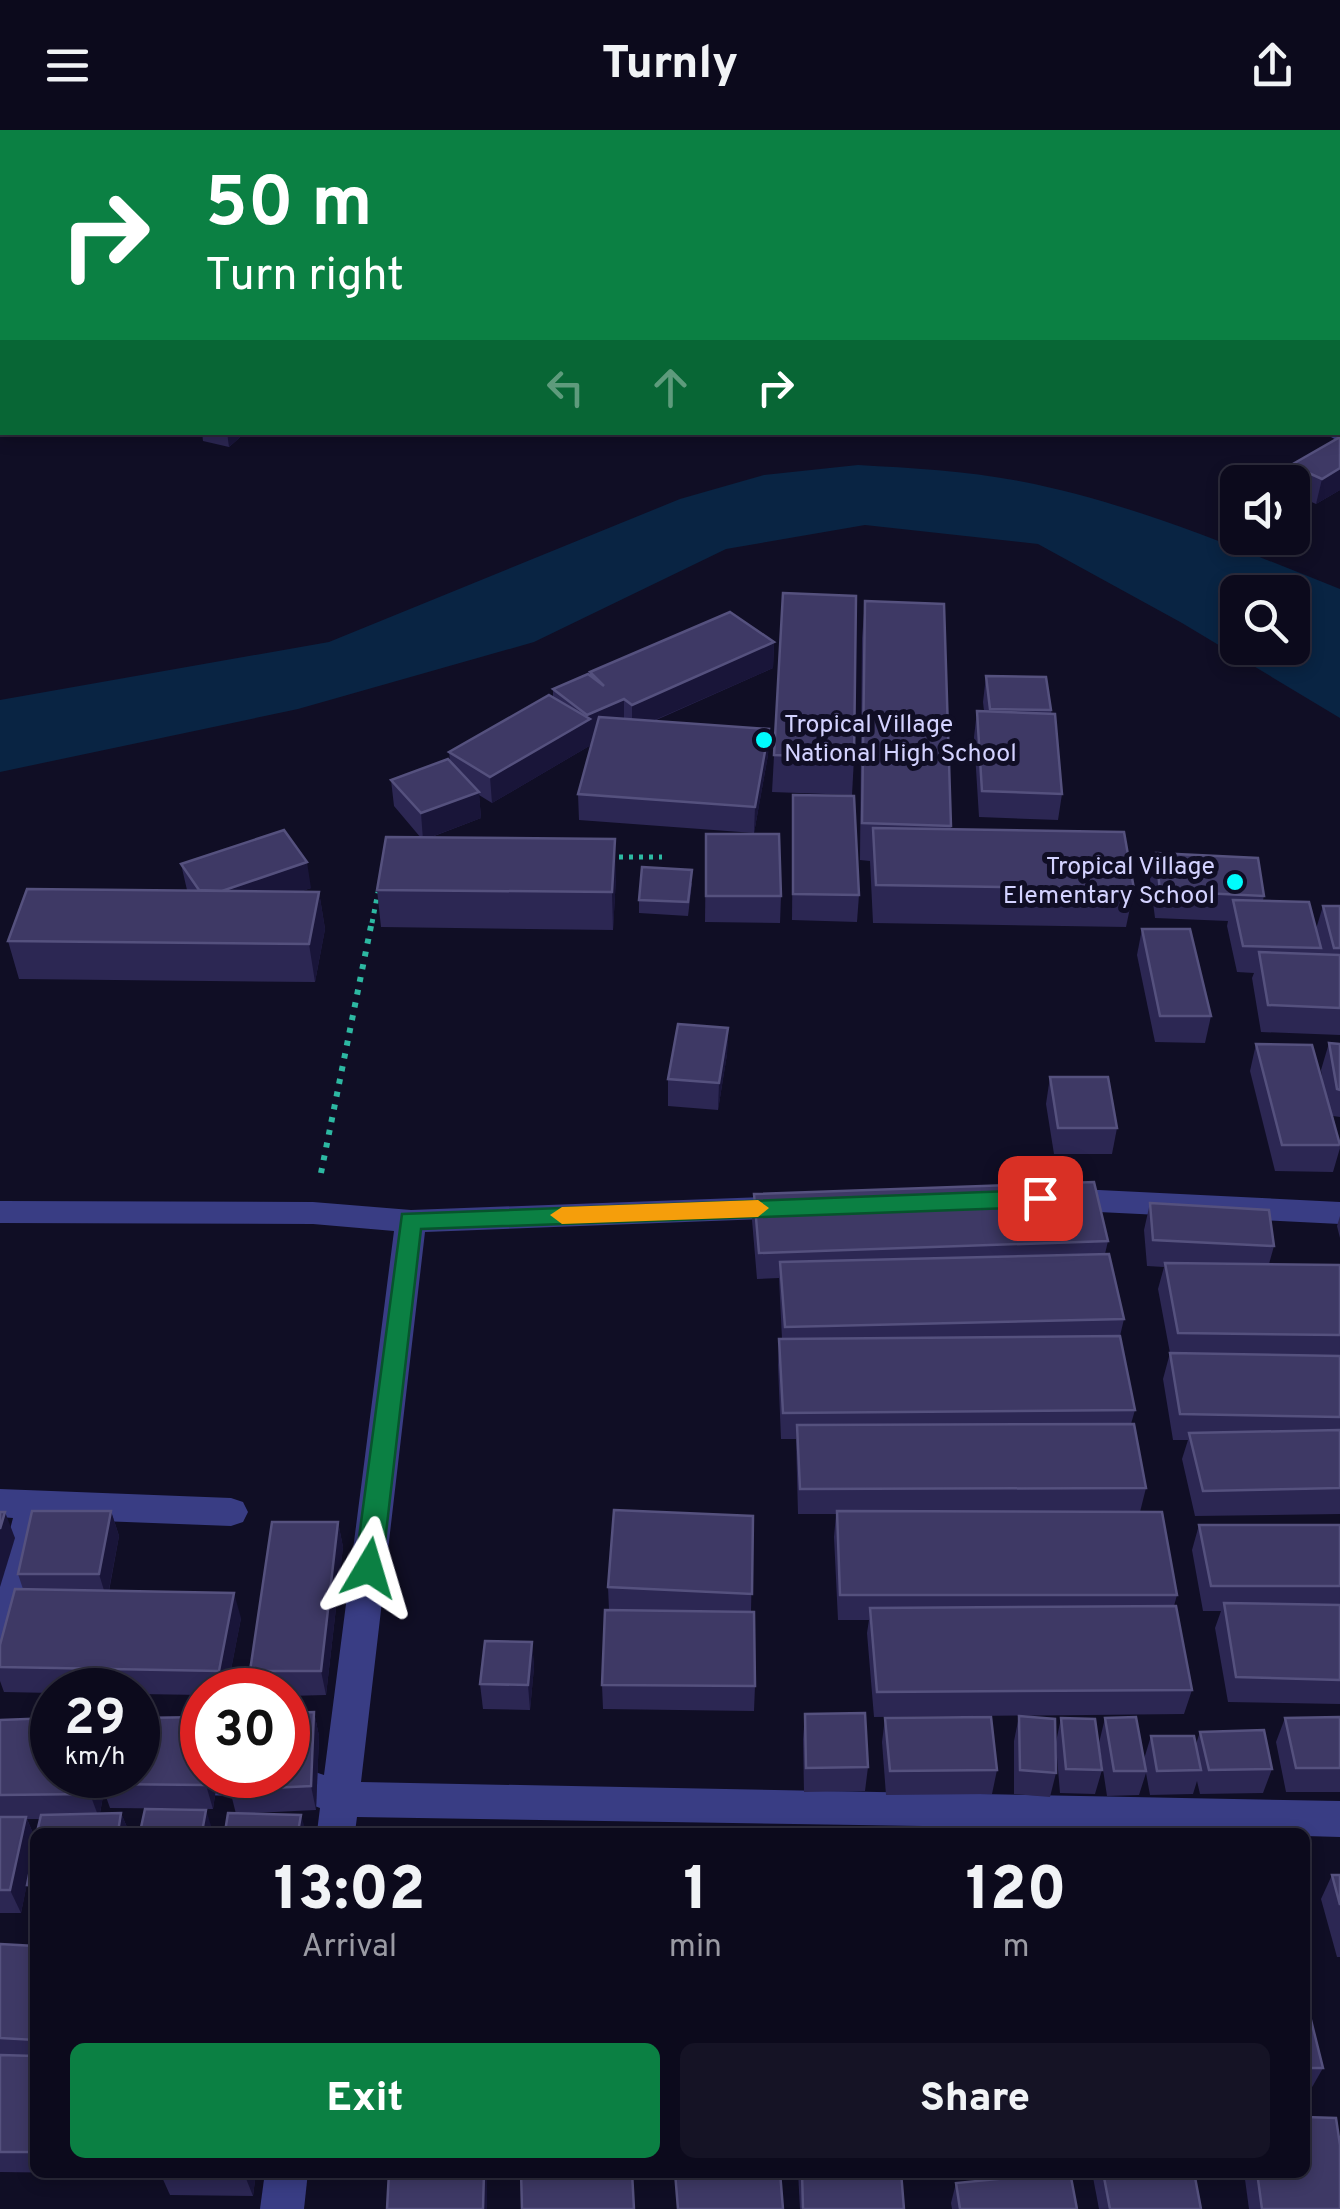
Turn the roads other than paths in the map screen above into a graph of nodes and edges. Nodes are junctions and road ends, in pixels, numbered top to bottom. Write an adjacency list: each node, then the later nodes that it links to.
1 (1020, 1199): 4 (street)
2 (824, 1206): 5 (street)
3 (0, 1212): 5 (street)
4 (1340, 1212)
5 (410, 1220): 10 (street)
6 (17, 1504): 7 (street); 8 (street)
7 (231, 1512)
8 (0, 1635)
9 (160, 1776): 10 (street)
10 (338, 1816): 11 (street)
11 (1340, 1819)
12 (287, 2178): 13 (street)
13 (282, 2209)

